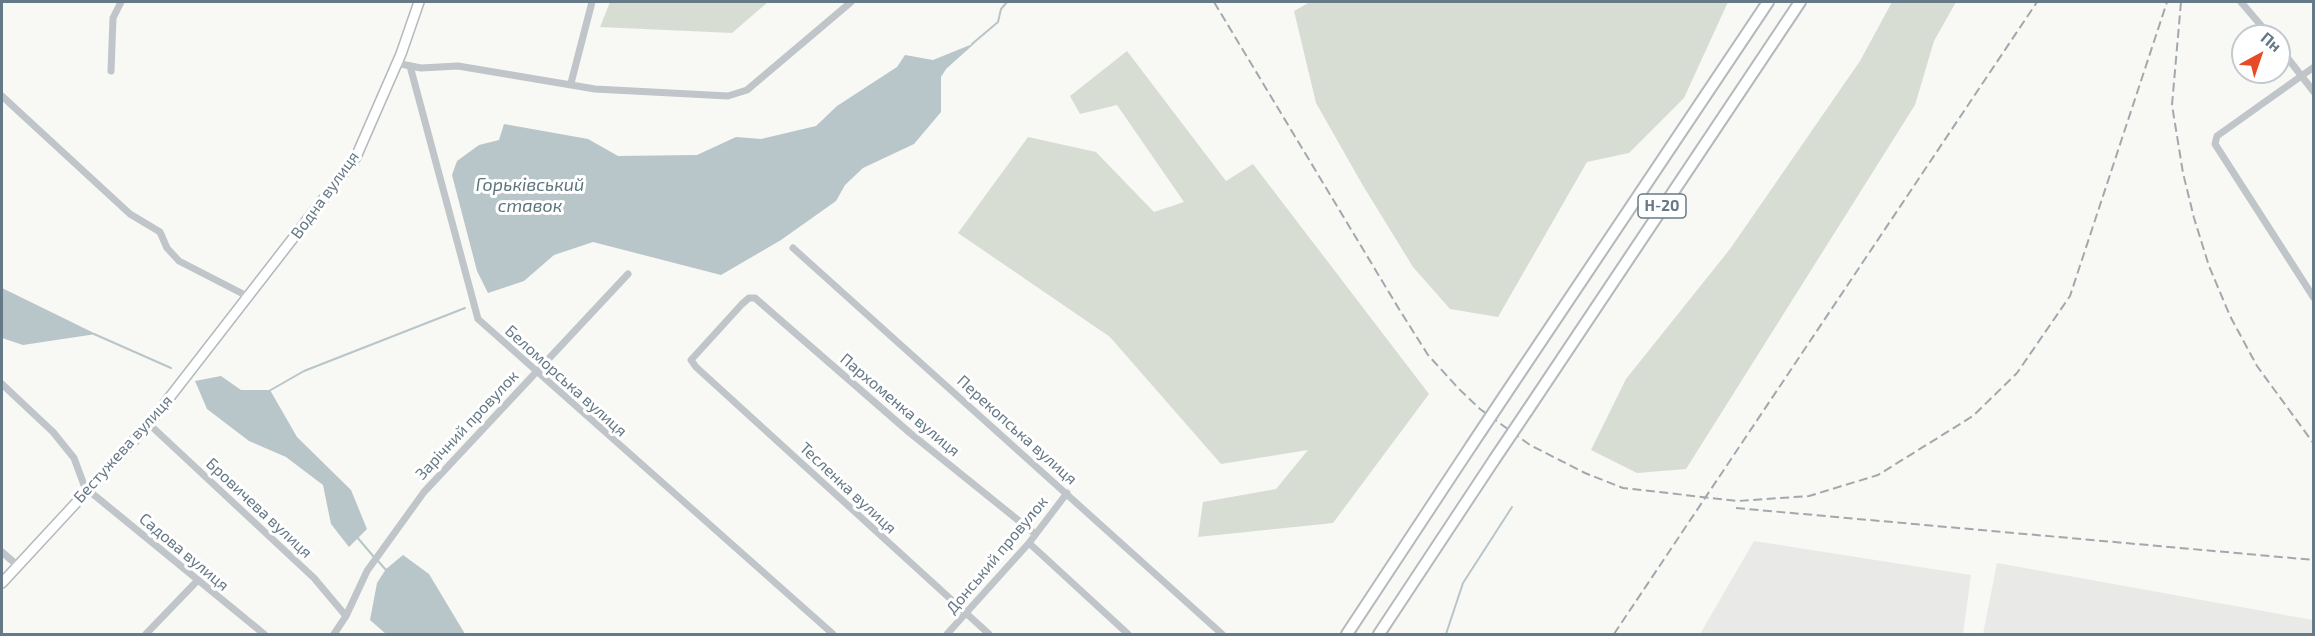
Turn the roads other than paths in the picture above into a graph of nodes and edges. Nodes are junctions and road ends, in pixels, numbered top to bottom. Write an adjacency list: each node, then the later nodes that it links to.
1 (121, 2): 13 (street)
2 (419, 2): 10 (street, Водна вулиця)
3 (592, 2): 15 (street)
4 (851, 2): 15 (street)
5 (1768, 2): 45 (main road, Н-20, bridge)
6 (1800, 2): 46 (main road, Н-20, bridge)
7 (2241, 2): 8 (street)
8 (2260, 24)
9 (2291, 62): 14 (street)
10 (396, 63): 11 (street); 20 (street, Водна вулиця)
11 (410, 66): 15 (street); 24 (street, Беломорська вулиця)
12 (2313, 67): 14 (street)
13 (111, 71)
14 (2301, 74): 16 (street); 21 (street)
15 (571, 83)
16 (2313, 92)
17 (2, 96): 20 (street)
18 (793, 248): 28 (street, Перекопська вулиця)
19 (628, 274): 24 (street, Зарічний провулок)
20 (249, 297): 22 (street, Водна вулиця)
21 (2313, 298)
22 (239, 311): 26 (street, Бестужева вулиця)
23 (691, 360): 29 (street, Пархоменка вулиця); 35 (street, Тесленка вулиця)
24 (536, 371): 36 (street, Зарічний провулок); 40 (street, Беломорська вулиця)
25 (2, 384): 27 (street)
26 (149, 424): 27 (street, Бестужева вулиця); 36 (street, Бровичева вулиця)
27 (88, 490): 32 (street, Бестужева вулиця); 33 (street, Садова вулиця)
28 (1067, 493): 29 (street, Донський провулок); 44 (street, Перекопська вулиця)
29 (1034, 533): 30 (street, Донський провулок)
30 (1029, 543): 35 (street, Донський провулок); 43 (street)
31 (2, 552): 32 (street)
32 (17, 565): 34 (street, Бестужева вулиця)
33 (197, 581): 37 (street); 38 (street, Садова вулиця)
34 (2, 583)
35 (966, 614): 41 (street, Донський провулок); 42 (street, Тесленка вулиця)
36 (346, 616): 39 (street, Зарічний провулок)
37 (146, 634)
38 (264, 634)
39 (334, 634)
40 (833, 634)
41 (947, 634)
42 (988, 634)
43 (1128, 634)
44 (1222, 634)
45 (1347, 634)
46 (1379, 634)

